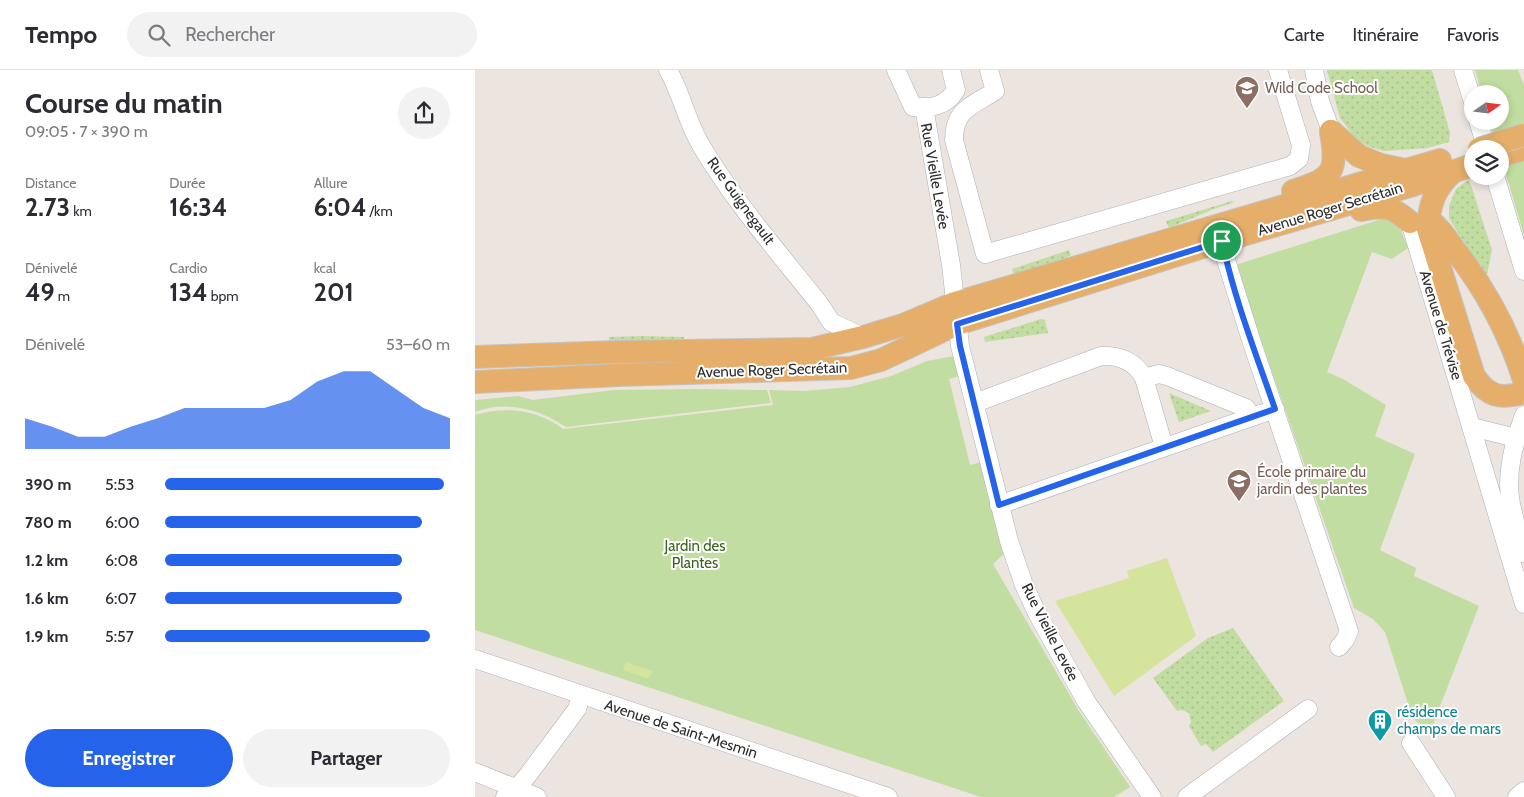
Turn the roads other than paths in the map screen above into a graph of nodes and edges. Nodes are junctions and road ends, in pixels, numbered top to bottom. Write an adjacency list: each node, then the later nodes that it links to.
1 (668, 70): 24 (street, Rue Guignegault)
2 (896, 70): 9 (street, Rue Vieille Levée)
3 (951, 70): 9 (street)
4 (989, 70): 5 (street)
5 (1278, 70)
6 (1314, 70): 10 (street)
7 (1463, 70): 8 (street)
8 (1468, 85)
9 (924, 108): 23 (street, Rue Vieille Levée)
10 (1331, 131): 16 (main road); 20 (main road)
11 (1524, 135): 12 (main road, bridge)
12 (1508, 140)
13 (1524, 149): 14 (main road)
14 (1509, 153)
15 (1462, 162): 16 (main road, Avenue Roger Secrétain); 18 (main road); 19 (main road, Avenue Roger Secrétain)
16 (1407, 170): 20 (main road, Avenue Roger Secrétain)
17 (1498, 185): 22 (street)
18 (1419, 221): 19 (main road); 29 (main road); 31 (main road); 36 (street, Avenue de Trévise)
19 (1262, 230): 21 (main road, Avenue Roger Secrétain)
20 (1195, 233): 23 (main road, Avenue Roger Secrétain)
21 (1222, 241): 23 (main road, Avenue Roger Secrétain); 33 (street)
22 (1524, 271)
23 (956, 313): 25 (main road, Avenue Roger Secrétain); 30 (main road, Avenue Roger Secrétain); 32 (street, Rue Vieille Levée)
24 (831, 322): 25 (street, Rue Guignegault); 26 (street)
25 (863, 338): 26 (main road, Avenue Roger Secrétain)
26 (812, 349): 27 (main road, Avenue Roger Secrétain)
27 (475, 357)
28 (1144, 378): 32 (street); 35 (street); 38 (street)
29 (1524, 380)
30 (475, 382)
31 (1524, 393)
32 (975, 403): 39 (street, Rue Vieille Levée)
33 (1275, 409): 35 (street); 42 (street)
34 (1524, 415): 37 (street)
35 (1252, 417): 38 (street)
36 (1472, 427): 37 (street); 41 (street, Avenue de Trévise)
37 (1516, 438): 40 (street)
38 (1164, 447): 39 (street)
39 (999, 505): 53 (street, Rue Vieille Levée)
40 (1524, 553)
41 (1524, 604)
42 (1339, 648)
43 (475, 659): 44 (street, Avenue de Saint-Mesmin)
44 (581, 696): 49 (street); 52 (street, Avenue de Saint-Mesmin)
45 (1308, 709): 50 (street)
46 (1411, 743): 54 (street)
47 (475, 772): 49 (street)
48 (1524, 791): 55 (street)
49 (511, 793): 51 (street)
50 (1191, 794)
51 (537, 797)
52 (888, 797)
53 (1152, 797)
54 (1446, 797)
55 (1517, 797)

